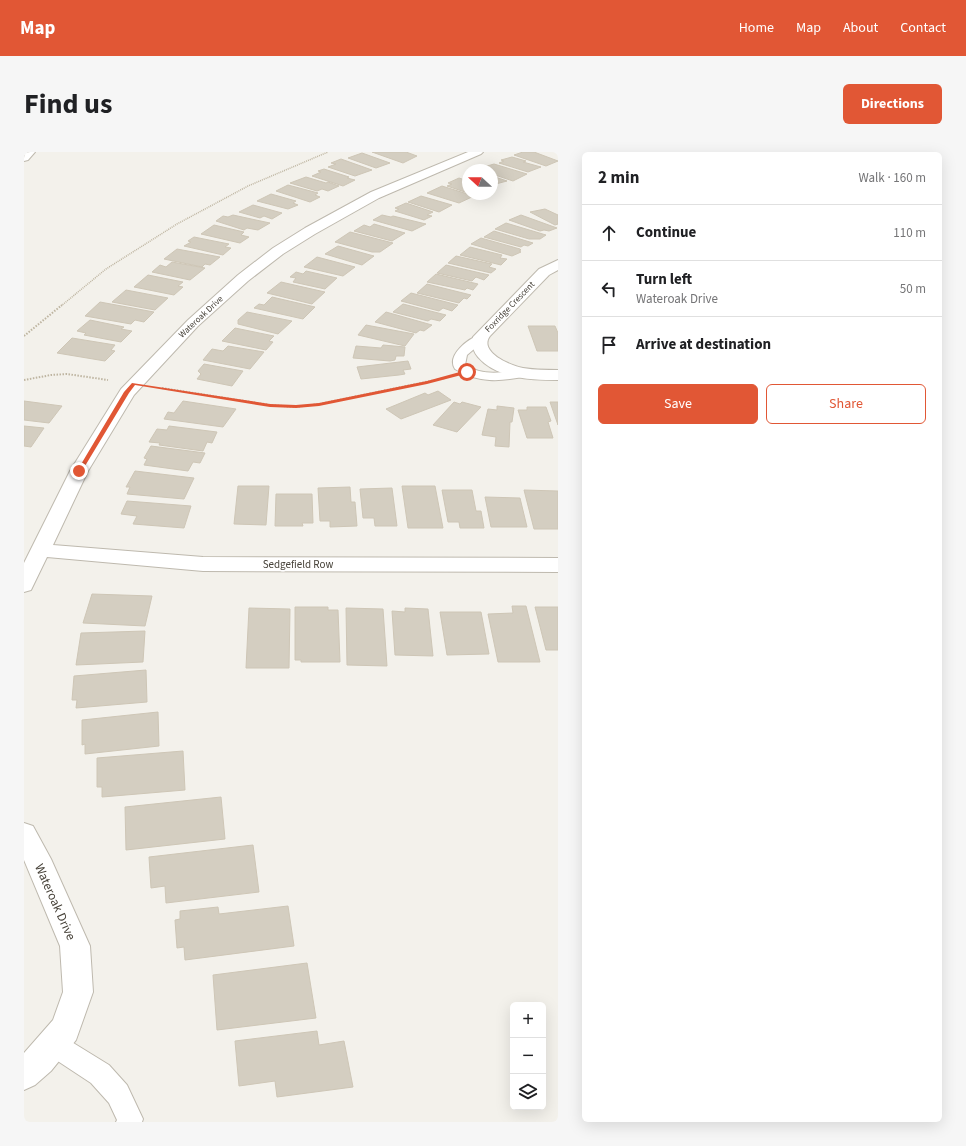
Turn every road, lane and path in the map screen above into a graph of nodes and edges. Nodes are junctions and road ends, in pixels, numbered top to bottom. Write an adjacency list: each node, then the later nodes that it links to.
1 (29, 152): 4 (street)
2 (328, 152): 6 (path)
3 (477, 152): 12 (street, Wateroak Drive)
4 (24, 158)
5 (558, 264): 7 (street, Foxridge Crescent)
6 (24, 336)
7 (480, 339): 8 (lane); 9 (street, Foxridge Crescent)
8 (467, 372): 9 (lane); 12 (path)
9 (522, 373): 10 (street, Foxridge Crescent)
10 (558, 375)
11 (24, 380): 12 (path)
12 (134, 384): 13 (street, Wateroak Drive)
13 (40, 550): 14 (street, Sedgefield Row); 15 (street, Wateroak Drive)
14 (558, 565)
15 (24, 585)
16 (24, 834): 17 (street, Wateroak Drive)
17 (53, 1044): 18 (street, Wateroak Drive); 19 (lane)
18 (24, 1074)
19 (129, 1122)

